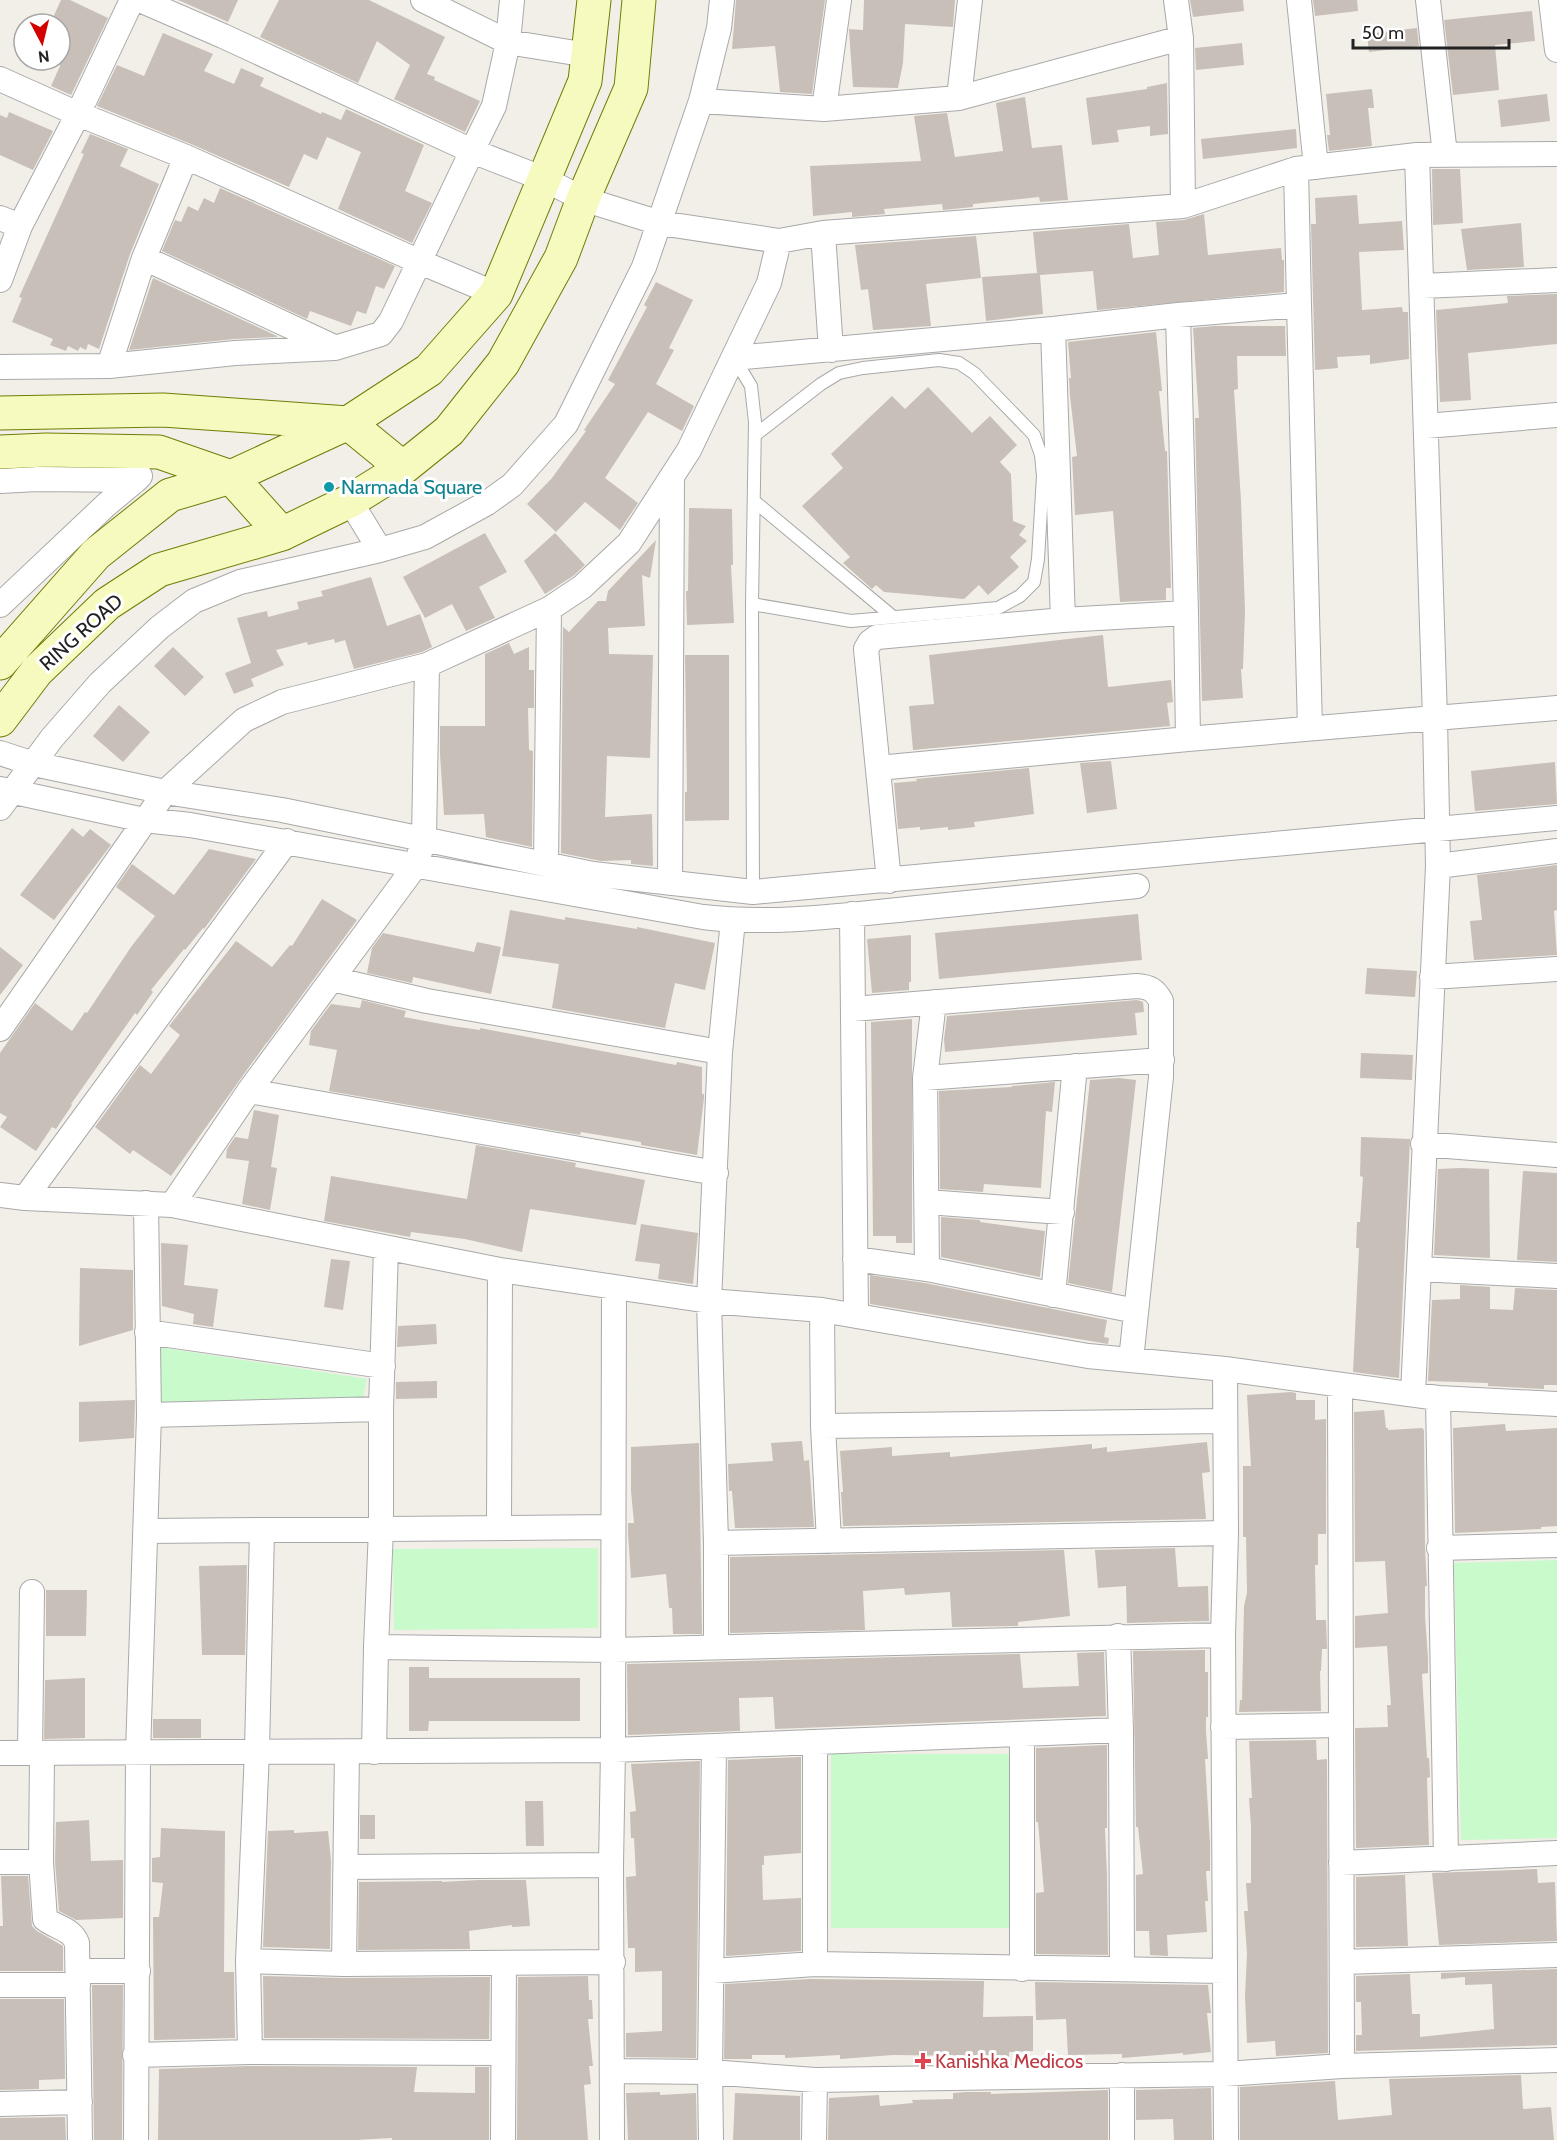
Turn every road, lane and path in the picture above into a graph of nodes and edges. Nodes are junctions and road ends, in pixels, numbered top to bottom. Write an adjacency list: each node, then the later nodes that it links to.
1 (132, 0): 22 (street)
2 (140, 0): 23 (street)
3 (423, 0): 15 (street)
4 (512, 0): 15 (street)
5 (594, 0): 17 (main road, RING ROAD)
6 (639, 0): 30 (main road, RING ROAD)
7 (722, 0): 20 (street)
8 (839, 0): 21 (street)
9 (970, 0): 19 (street)
10 (1176, 0): 14 (street)
11 (1299, 0): 28 (street)
12 (1428, 0): 26 (street)
13 (1551, 0): 16 (street)
14 (1181, 38): 19 (street); 31 (street)
15 (508, 42): 17 (street); 23 (street)
16 (1557, 50)
17 (588, 55): 29 (main road, RING ROAD)
18 (0, 79): 22 (street)
19 (959, 98): 21 (street)
20 (701, 101): 21 (street); 33 (street)
21 (824, 109)
22 (78, 114): 27 (street); 32 (street)
23 (472, 151): 29 (street); 37 (street)
24 (1557, 154): 26 (street)
25 (1417, 155): 26 (street); 28 (street); 40 (street)
26 (1445, 155)
27 (186, 157): 36 (street); 37 (street)
28 (1306, 168): 31 (street); 42 (street)
29 (544, 179): 30 (street); 41 (main road, RING ROAD)
30 (583, 199): 33 (street); 57 (main road, RING ROAD)
31 (1183, 206): 34 (street)
32 (10, 222): 38 (street)
33 (660, 223): 35 (street); 65 (street)
34 (823, 233): 35 (street); 46 (street)
35 (779, 241): 47 (street)
36 (144, 258): 45 (street); 48 (street)
37 (420, 262): 41 (street); 45 (street)
38 (0, 280)
39 (1557, 280): 40 (street)
40 (1422, 286): 53 (street)
41 (496, 294): 52 (main road, RING ROAD)
42 (1299, 305): 43 (street); 77 (street)
43 (1178, 315): 44 (street); 69 (street)
44 (1053, 329): 46 (street); 71 (street)
45 (335, 348): 48 (street)
46 (831, 350): 47 (street)
47 (734, 358): 54 (lane); 59 (street)
48 (109, 366): 49 (street)
49 (0, 367)
50 (0, 413): 52 (main road)
51 (1557, 415): 53 (street)
52 (348, 423): 57 (main road); 58 (main road, RING ROAD)
53 (1426, 426): 75 (street)
54 (754, 435): 63 (lane); 70 (lane)
55 (0, 452): 56 (main road)
56 (159, 452): 58 (main road); 60 (street)
57 (403, 468): 62 (main road, RING ROAD)
58 (231, 477): 64 (main road); 72 (main road, RING ROAD)
59 (672, 477): 68 (street); 95 (street)
60 (136, 480): 61 (street); 67 (street)
61 (0, 482)
62 (350, 501): 64 (main road, RING ROAD); 65 (street)
63 (754, 501): 66 (lane); 70 (lane)
64 (282, 534): 76 (main road, RING ROAD)
65 (380, 550): 80 (street)
66 (752, 604): 70 (lane); 97 (lane)
67 (0, 605)
68 (549, 609): 73 (street); 90 (street)
69 (1185, 613): 71 (street); 78 (street)
70 (892, 616)
71 (1063, 620): 81 (street)
72 (0, 663)
73 (427, 665): 82 (street); 87 (street)
74 (1557, 708): 75 (street)
75 (1435, 718): 77 (street); 86 (street)
76 (0, 720)
77 (1310, 728): 78 (street)
78 (1188, 739): 81 (street)
79 (0, 753): 80 (street)
80 (34, 764): 82 (street); 83 (street)
81 (878, 768): 93 (street)
82 (165, 792): 85 (street); 87 (street)
83 (4, 796): 85 (street)
84 (1557, 818): 86 (street)
85 (144, 820): 88 (street); 105 (street)
86 (1438, 829): 92 (street); 93 (street)
87 (424, 839): 90 (street); 91 (street)
88 (287, 842): 91 (street); 115 (street)
89 (1557, 850): 92 (street)
90 (546, 864): 95 (street)
91 (416, 865): 99 (street); 102 (street)
92 (1438, 866): 101 (street)
93 (889, 881): 94 (street)
94 (861, 883): 97 (street); 98 (street)
95 (670, 884): 97 (street)
96 (1137, 886): 98 (street)
97 (753, 892)
98 (857, 914): 99 (street); 104 (street)
99 (733, 920): 106 (street)
100 (1557, 969): 101 (street)
101 (1432, 978): 111 (street)
102 (332, 979): 106 (street); 110 (street)
103 (933, 1002): 104 (street); 107 (street); 109 (street)
104 (853, 1009): 121 (street)
105 (0, 1029)
106 (720, 1052): 113 (street)
107 (1162, 1060): 108 (street); 130 (street)
108 (1075, 1066): 109 (street); 119 (street)
109 (925, 1078): 116 (street)
110 (249, 1091): 113 (street); 118 (street)
111 (1424, 1144): 112 (street); 123 (street)
112 (1557, 1155)
113 (716, 1173): 128 (street)
114 (0, 1195): 115 (street)
115 (25, 1198): 117 (street)
116 (927, 1202): 119 (street); 122 (street)
117 (146, 1203): 118 (street); 132 (street)
118 (172, 1205): 120 (street)
119 (1062, 1212): 127 (street)
120 (386, 1248): 124 (street); 134 (street)
121 (855, 1259): 122 (street); 131 (street)
122 (927, 1269): 127 (street)
123 (1419, 1269): 125 (street); 137 (street)
124 (500, 1270): 126 (street); 145 (street)
125 (1557, 1276)
126 (614, 1287): 128 (street); 144 (street)
127 (1053, 1295): 130 (street)
128 (709, 1301): 129 (street); 151 (street)
129 (822, 1310): 131 (street); 143 (street)
130 (1136, 1311): 133 (street)
131 (856, 1316): 133 (street)
132 (147, 1332): 134 (street); 141 (street)
133 (1131, 1360): 135 (street)
134 (383, 1366): 140 (street)
135 (1225, 1369): 136 (street); 142 (street)
136 (1340, 1386): 137 (street); 160 (street)
137 (1413, 1394): 138 (street)
138 (1438, 1398): 139 (street); 153 (street)
139 (1557, 1404)
140 (381, 1409): 141 (street); 146 (street)
141 (149, 1415): 148 (street)
142 (1225, 1421): 143 (street); 149 (street)
143 (823, 1426): 150 (street)
144 (614, 1527): 145 (street); 159 (street)
145 (499, 1528): 146 (street)
146 (381, 1529): 147 (street); 157 (street)
147 (262, 1530): 148 (street); 167 (street)
148 (147, 1531): 172 (street)
149 (1226, 1533): 150 (street); 155 (street)
150 (829, 1541): 151 (street)
151 (716, 1543): 158 (street)
152 (1557, 1545): 153 (street)
153 (1439, 1548): 174 (street)
154 (32, 1592): 171 (street)
155 (1223, 1635): 156 (street); 161 (street)
156 (1118, 1636): 158 (street); 162 (street)
157 (376, 1647): 159 (street); 169 (street)
158 (716, 1647): 159 (street)
159 (613, 1650): 166 (street)
160 (1341, 1725): 161 (street); 177 (street)
161 (1223, 1726): 191 (street)
162 (1121, 1730): 163 (street); 187 (street)
163 (1022, 1734): 164 (street); 188 (street)
164 (815, 1742): 165 (street); 186 (street)
165 (714, 1746): 166 (street); 190 (street)
166 (613, 1750): 169 (street); 178 (street)
167 (256, 1751): 168 (street); 172 (street); 181 (street)
168 (347, 1752): 169 (street); 179 (street)
169 (374, 1752)
170 (0, 1753): 171 (street)
171 (36, 1753): 172 (street); 176 (street)
172 (138, 1753): 189 (street)
173 (1557, 1853): 174 (street)
174 (1446, 1859): 177 (street)
175 (0, 1862): 176 (street)
176 (41, 1862): 192 (street)
177 (1341, 1863): 183 (street)
178 (611, 1865): 179 (street); 182 (street)
179 (346, 1867): 185 (street)
180 (1557, 1955): 183 (street)
181 (248, 1960): 185 (street); 194 (street)
182 (613, 1962): 184 (street); 199 (street)
183 (1342, 1962): 198 (street)
184 (504, 1963): 185 (street); 195 (street)
185 (344, 1964)
186 (815, 1964): 188 (street); 190 (street)
187 (1122, 1968): 188 (street); 191 (street)
188 (1022, 1969)
189 (138, 1971): 192 (street); 196 (street)
190 (712, 1971): 200 (street)
191 (1225, 1971): 201 (street)
192 (78, 1978): 193 (street); 204 (street)
193 (0, 1985)
194 (250, 2052): 195 (street); 196 (street)
195 (503, 2053): 208 (street)
196 (135, 2055): 207 (street)
197 (1557, 2060): 198 (street)
198 (1342, 2066): 201 (street)
199 (613, 2071): 200 (street); 209 (street)
200 (710, 2072): 203 (street); 210 (street)
201 (1225, 2074): 202 (street); 213 (street)
202 (1122, 2075): 203 (street); 212 (street)
203 (815, 2080): 211 (street)
204 (80, 2102): 205 (street); 206 (street)
205 (0, 2104)
206 (80, 2140)
207 (136, 2140)
208 (503, 2140)
209 (612, 2140)
210 (711, 2140)
211 (814, 2140)
212 (1122, 2140)
213 (1226, 2140)

